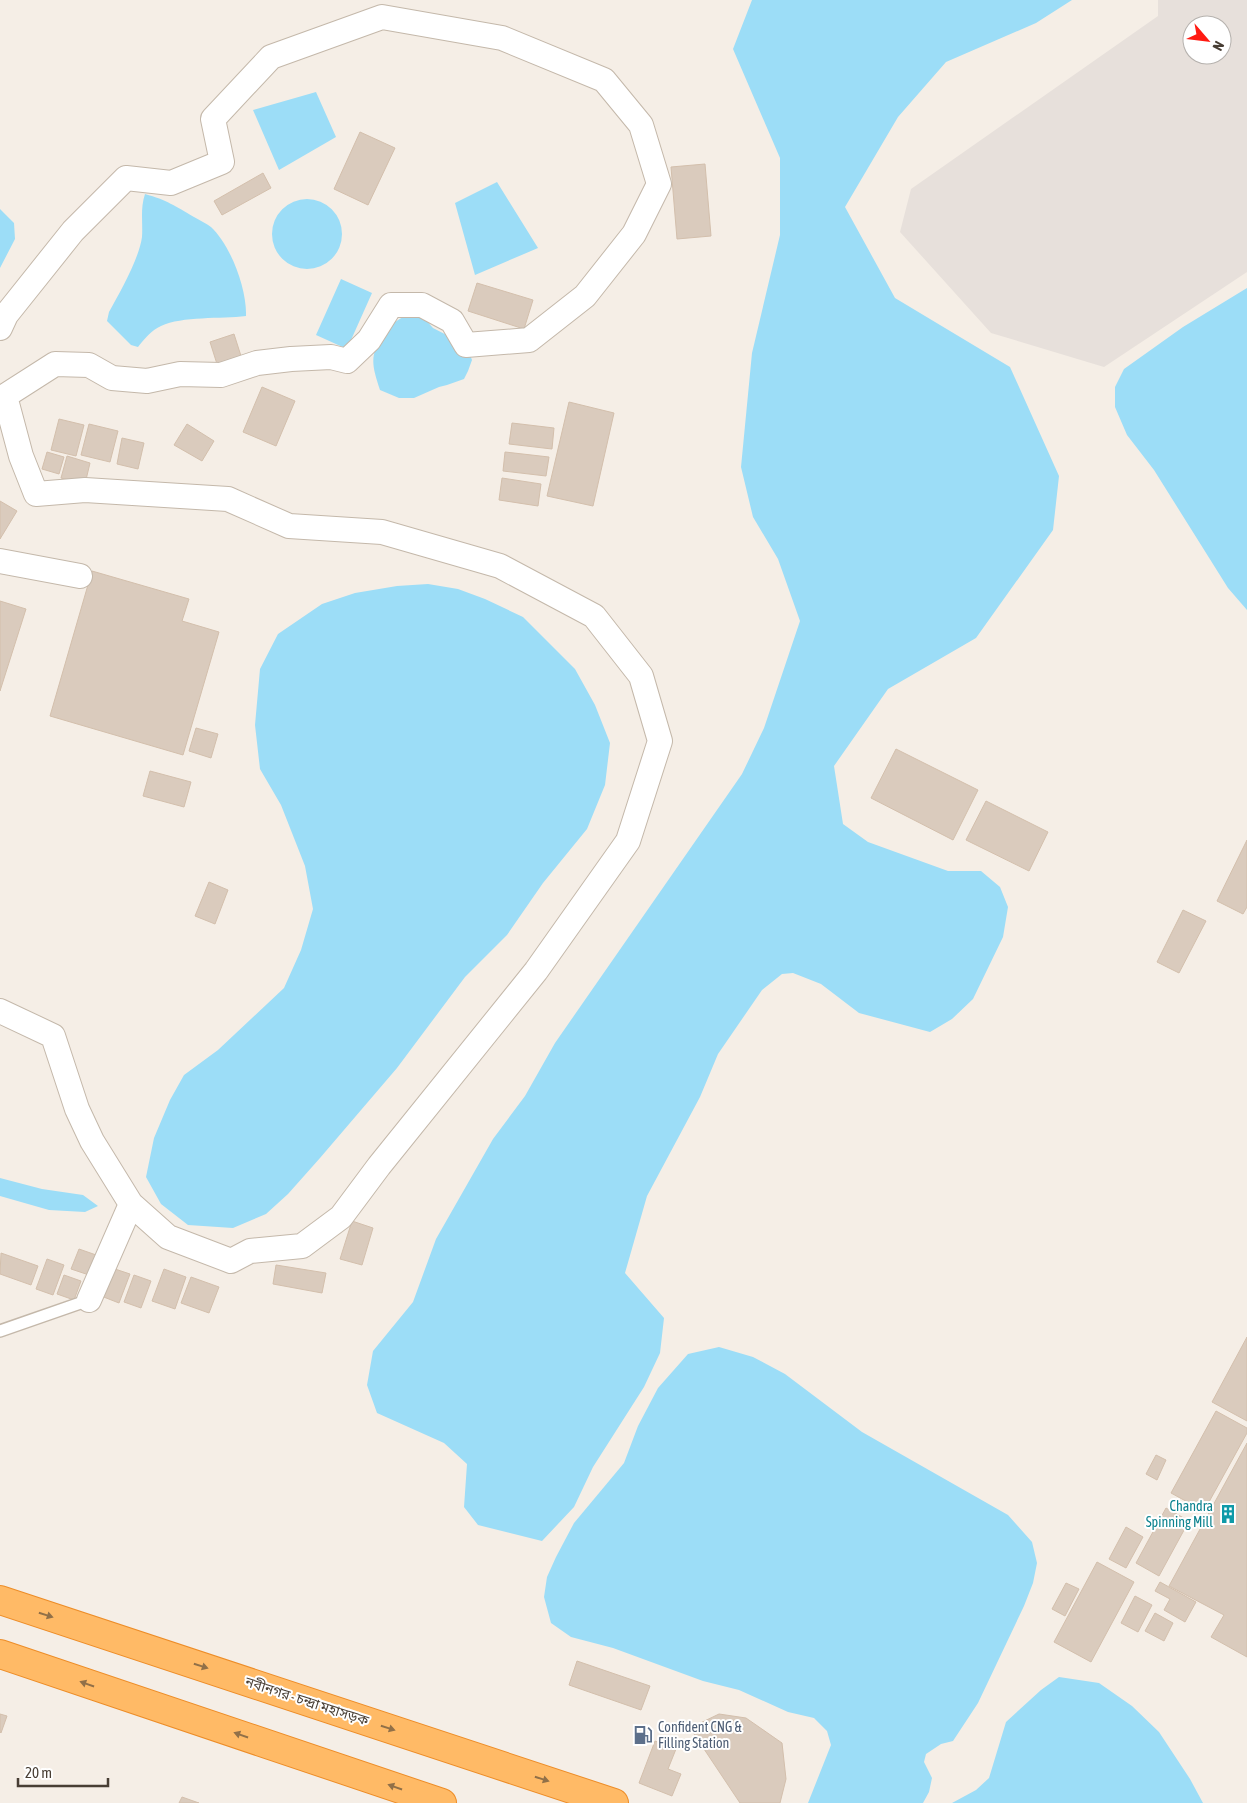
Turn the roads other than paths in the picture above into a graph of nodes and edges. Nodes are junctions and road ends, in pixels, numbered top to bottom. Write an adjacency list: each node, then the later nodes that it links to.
1 (0, 328): 5 (street)
2 (0, 561): 3 (street)
3 (80, 576)
4 (0, 1011): 5 (street)
5 (131, 1204): 6 (street)
6 (89, 1300): 7 (lane)
7 (0, 1331)
8 (0, 1600): 11 (highway, নবীনগর - চন্দ্রা মহাসড়ক, one-way to 11)
9 (0, 1654): 10 (highway, one-way to 9)
10 (442, 1803)
11 (614, 1803)

